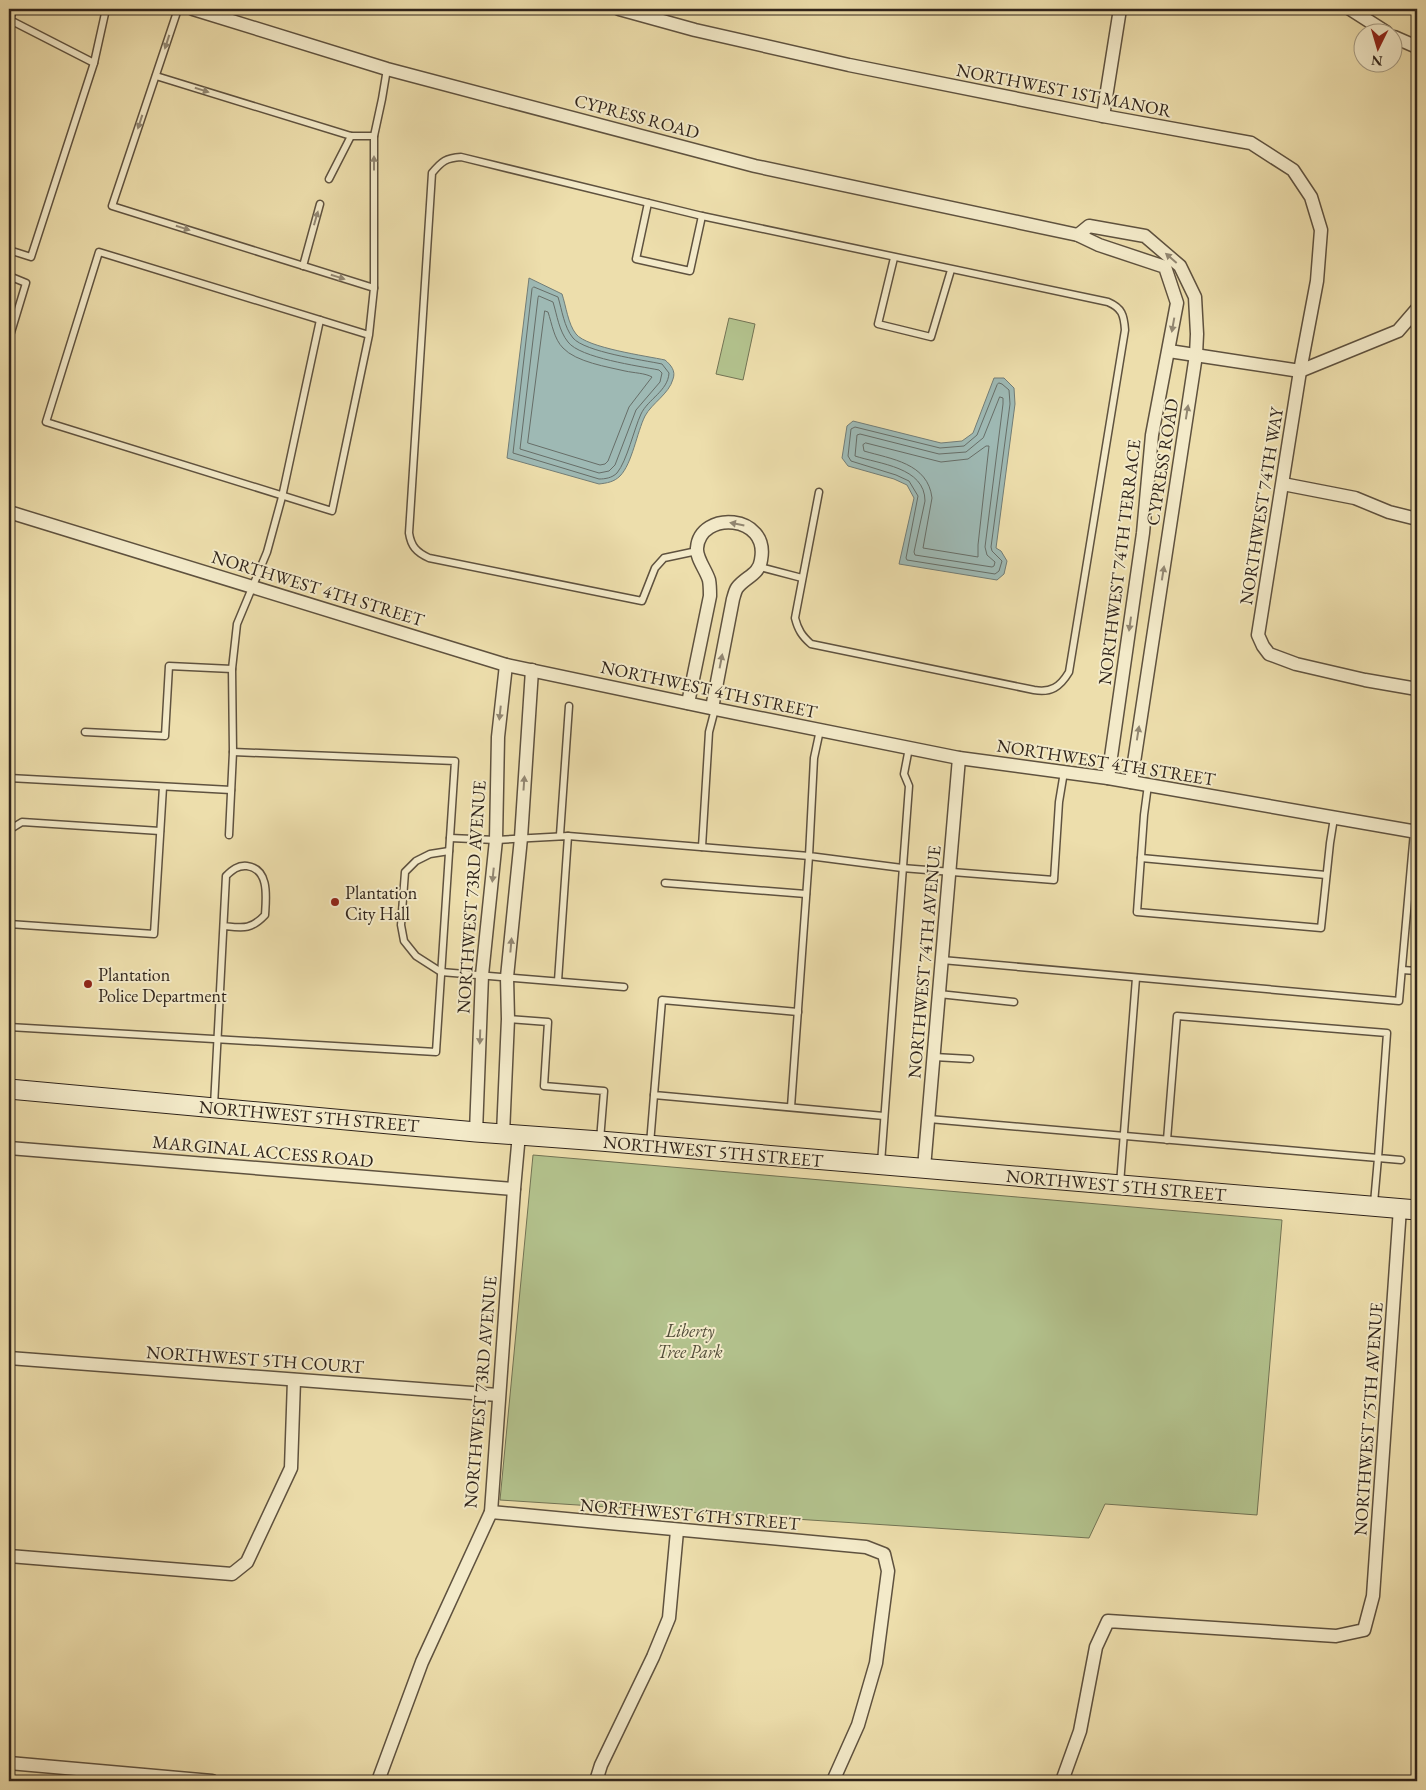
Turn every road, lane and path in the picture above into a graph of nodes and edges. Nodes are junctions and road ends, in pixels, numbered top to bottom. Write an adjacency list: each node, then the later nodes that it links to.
1 (13, 9): 8 (lane)
2 (106, 9): 12 (lane)
3 (178, 9): 14 (lane, one-way to 14)
4 (193, 9): 13 (street, CYPRESS ROAD)
5 (619, 9): 15 (street, NORTHWEST 1ST MANOR)
6 (1120, 9): 15 (street)
7 (1350, 9): 9 (street)
8 (9, 20): 12 (lane)
9 (1370, 22)
10 (1404, 41): 11 (street)
11 (1417, 47)
12 (94, 63): 23 (lane)
13 (387, 69): 17 (lane); 22 (street, CYPRESS ROAD)
14 (156, 76): 16 (lane, one-way to 16); 25 (lane, one-way to 25)
15 (1102, 116): 35 (street, NORTHWEST 1ST MANOR)
16 (351, 136): 17 (lane); 18 (lane)
17 (374, 136): 28 (lane, one-way to 17)
18 (329, 179)
19 (648, 203): 21 (lane); 21 (lane); 41 (lane)
20 (320, 204): 25 (lane, one-way to 20)
21 (702, 216): 24 (lane)
22 (1078, 235): 33 (street, CYPRESS ROAD, one-way to 33); 34 (street, CYPRESS ROAD, one-way to 22)
23 (9, 250)
24 (894, 258): 26 (lane); 26 (lane)
25 (303, 266): 28 (lane, one-way to 28)
26 (951, 270): 43 (lane)
27 (9, 276): 32 (lane)
28 (374, 288): 31 (lane)
29 (1417, 309): 35 (street)
30 (320, 320): 31 (lane); 38 (lane); 38 (lane)
31 (369, 335): 38 (lane)
32 (9, 339)
33 (1169, 351): 34 (street); 59 (street, NORTHWEST 74TH TERRACE, one-way to 59)
34 (1196, 355): 35 (street); 60 (street, CYPRESS ROAD, one-way to 34)
35 (1300, 371): 36 (street, NORTHWEST 74TH WAY)
36 (1283, 484): 40 (street); 48 (street, NORTHWEST 74TH WAY)
37 (819, 492): 43 (lane)
38 (282, 496): 44 (lane)
39 (9, 512): 44 (street, NORTHWEST 4TH STREET)
40 (1417, 519)
41 (697, 551): 42 (street, one-way to 41); 49 (street)
42 (760, 567): 43 (lane); 51 (street, one-way to 42)
43 (802, 578)
44 (251, 586): 45 (street, NORTHWEST 4TH STREET); 46 (lane)
45 (506, 664): 47 (street, NORTHWEST 4TH STREET); 73 (street, NORTHWEST 73RD AVENUE, one-way to 73)
46 (232, 669): 53 (lane); 55 (lane)
47 (532, 670): 49 (street, NORTHWEST 4TH STREET); 72 (street, NORTHWEST 73RD AVENUE, one-way to 47)
48 (1417, 689)
49 (688, 704): 51 (street, NORTHWEST 4TH STREET)
50 (569, 706): 69 (lane)
51 (713, 709): 52 (street, NORTHWEST 4TH STREET); 74 (lane)
52 (820, 730): 54 (street, NORTHWEST 4TH STREET); 76 (lane)
53 (85, 732)
54 (910, 748): 56 (street, NORTHWEST 4TH STREET); 78 (lane)
55 (232, 752): 63 (lane); 71 (lane)
56 (959, 758): 57 (street, NORTHWEST 4TH STREET); 79 (street, NORTHWEST 74TH AVENUE)
57 (1064, 772): 59 (street, NORTHWEST 4TH STREET); 79 (lane)
58 (9, 778): 62 (lane)
59 (1108, 778): 60 (street, NORTHWEST 4TH STREET)
60 (1131, 782): 61 (street, NORTHWEST 4TH STREET)
61 (1148, 784): 64 (street, NORTHWEST 4TH STREET); 77 (lane)
62 (163, 787): 63 (lane); 66 (lane)
63 (231, 790): 68 (lane)
64 (1334, 818): 67 (street, NORTHWEST 4TH STREET); 80 (lane)
65 (9, 830): 66 (lane)
66 (160, 831): 85 (lane)
67 (1416, 832): 81 (lane)
68 (229, 835)
69 (560, 835): 70 (lane); 72 (lane)
70 (568, 836): 74 (lane); 94 (lane)
71 (450, 838): 73 (lane); 75 (lane)
72 (521, 838): 73 (lane); 92 (street, NORTHWEST 73RD AVENUE, one-way to 72)
73 (496, 840): 91 (street, NORTHWEST 73RD AVENUE, one-way to 91)
74 (702, 847): 76 (lane)
75 (449, 850): 90 (lane); 90 (lane)
76 (809, 856): 78 (lane); 84 (lane)
77 (1141, 858): 80 (lane); 80 (lane)
78 (902, 868): 79 (lane); 108 (lane)
79 (949, 872): 87 (street, NORTHWEST 74TH AVENUE)
80 (1326, 875)
81 (1410, 881): 82 (lane); 88 (lane)
82 (1417, 882)
83 (665, 883): 84 (lane)
84 (806, 894): 98 (lane)
85 (9, 924)
86 (224, 926): 86 (lane); 101 (lane)
87 (942, 960): 93 (lane); 96 (street, NORTHWEST 74TH AVENUE)
88 (1402, 970): 89 (lane); 93 (lane)
89 (1417, 971)
90 (441, 972): 91 (lane); 101 (lane)
91 (482, 975): 92 (lane); 110 (street, NORTHWEST 73RD AVENUE, one-way to 110)
92 (508, 977): 94 (lane); 99 (street, NORTHWEST 73RD AVENUE)
93 (1136, 978): 112 (lane)
94 (558, 981): 95 (lane)
95 (624, 986)
96 (939, 994): 97 (lane); 102 (street, NORTHWEST 74TH AVENUE)
97 (1014, 1002)
98 (798, 1012): 105 (lane); 107 (lane)
99 (508, 1020): 111 (street, NORTHWEST 73RD AVENUE); 114 (lane)
100 (9, 1027): 101 (lane)
101 (217, 1040): 106 (lane)
102 (934, 1057): 103 (lane); 109 (street, NORTHWEST 74TH AVENUE)
103 (970, 1059)
104 (9, 1089): 106 (street, NORTHWEST 5TH STREET)
105 (654, 1095): 107 (lane); 115 (lane)
106 (214, 1107): 110 (street, NORTHWEST 5TH STREET)
107 (791, 1107): 108 (lane)
108 (884, 1116): 119 (lane)
109 (928, 1119): 112 (lane); 120 (street, NORTHWEST 74TH AVENUE)
110 (476, 1132): 111 (street, NORTHWEST 5TH STREET)
111 (511, 1134): 114 (street, NORTHWEST 5TH STREET); 122 (street, NORTHWEST 73RD AVENUE)
112 (1124, 1136): 113 (lane); 121 (lane)
113 (1167, 1140): 117 (lane); 117 (lane)
114 (600, 1141): 115 (street, NORTHWEST 5TH STREET)
115 (650, 1146): 119 (street, NORTHWEST 5TH STREET)
116 (9, 1148): 122 (street, MARGINAL ACCESS ROAD)
117 (1378, 1158): 118 (lane); 123 (lane)
118 (1402, 1160)
119 (881, 1165): 120 (street, NORTHWEST 5TH STREET)
120 (924, 1168): 121 (street, NORTHWEST 5TH STREET)
121 (1120, 1185): 123 (street, NORTHWEST 5TH STREET)
122 (514, 1189): 127 (street, NORTHWEST 73RD AVENUE)
123 (1374, 1206): 124 (street, NORTHWEST 5TH STREET)
124 (1409, 1209): 136 (street, NORTHWEST 75TH AVENUE)
125 (9, 1358): 126 (street, NORTHWEST 5TH COURT)
126 (294, 1380): 127 (street, NORTHWEST 5TH COURT); 130 (street)
127 (498, 1395): 128 (street, NORTHWEST 73RD AVENUE)
128 (490, 1512): 129 (street, NORTHWEST 6TH STREET); 133 (street, NORTHWEST 73RD AVENUE)
129 (677, 1531): 134 (street); 135 (street, NORTHWEST 6TH STREET)
130 (9, 1556)
131 (9, 1763): 132 (street)
132 (212, 1781)
133 (378, 1781)
134 (596, 1781)
135 (833, 1781)
136 (1062, 1781)

